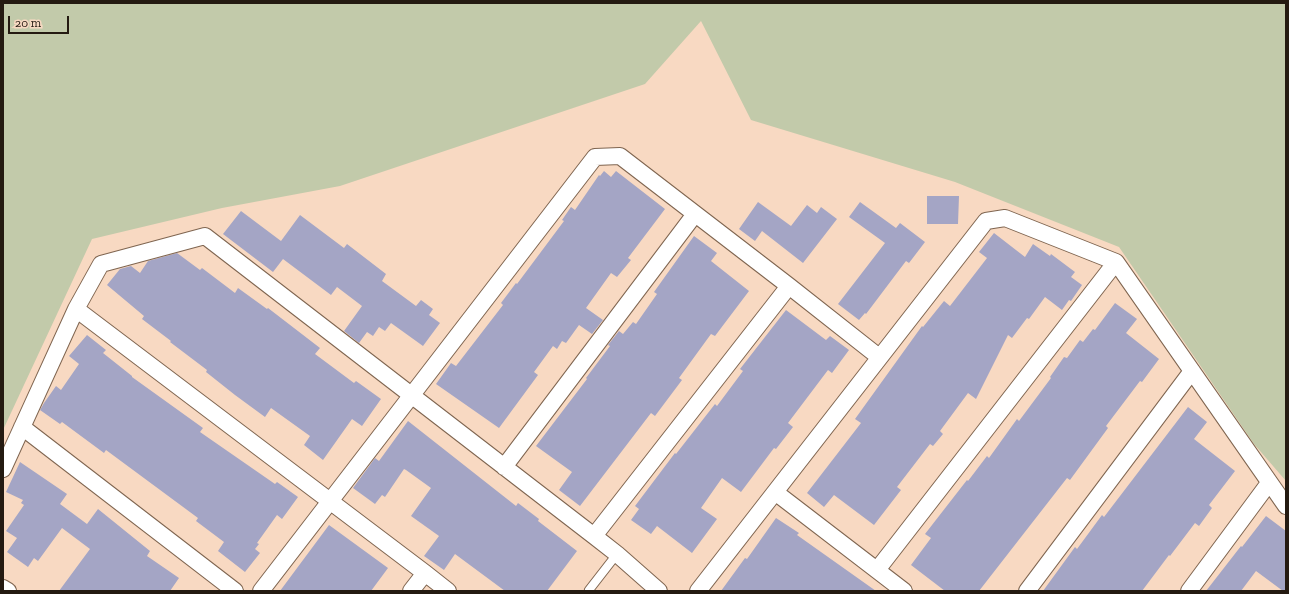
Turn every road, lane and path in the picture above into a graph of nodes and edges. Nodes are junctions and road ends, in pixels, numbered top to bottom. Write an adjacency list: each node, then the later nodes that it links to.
1 (695, 214): 3 (street); 7 (street); 9 (street)
2 (1116, 262): 5 (street); 6 (street); 17 (street)
3 (789, 286): 5 (street); 15 (street)
4 (76, 309): 7 (street); 8 (street); 13 (street)
5 (879, 357): 12 (street)
6 (1192, 371): 11 (street); 29 (street)
7 (411, 395): 9 (street); 13 (street)
8 (22, 427): 10 (street); 21 (street)
9 (504, 467): 15 (street)
10 (3, 469)
11 (1270, 483): 14 (street); 30 (street)
12 (775, 492): 17 (street); 27 (street)
13 (331, 501): 18 (street); 22 (street)
14 (1286, 506)
15 (594, 536): 16 (street)
16 (617, 554): 25 (lane); 26 (street)
17 (877, 570): 28 (street)
18 (425, 573): 23 (street); 24 (street)
19 (3, 588): 20 (street)
20 (8, 591)
21 (235, 591)
22 (261, 591)
23 (411, 591)
24 (448, 591)
25 (590, 591)
26 (659, 591)
27 (698, 591)
28 (904, 591)
29 (1027, 591)
30 (1189, 591)

